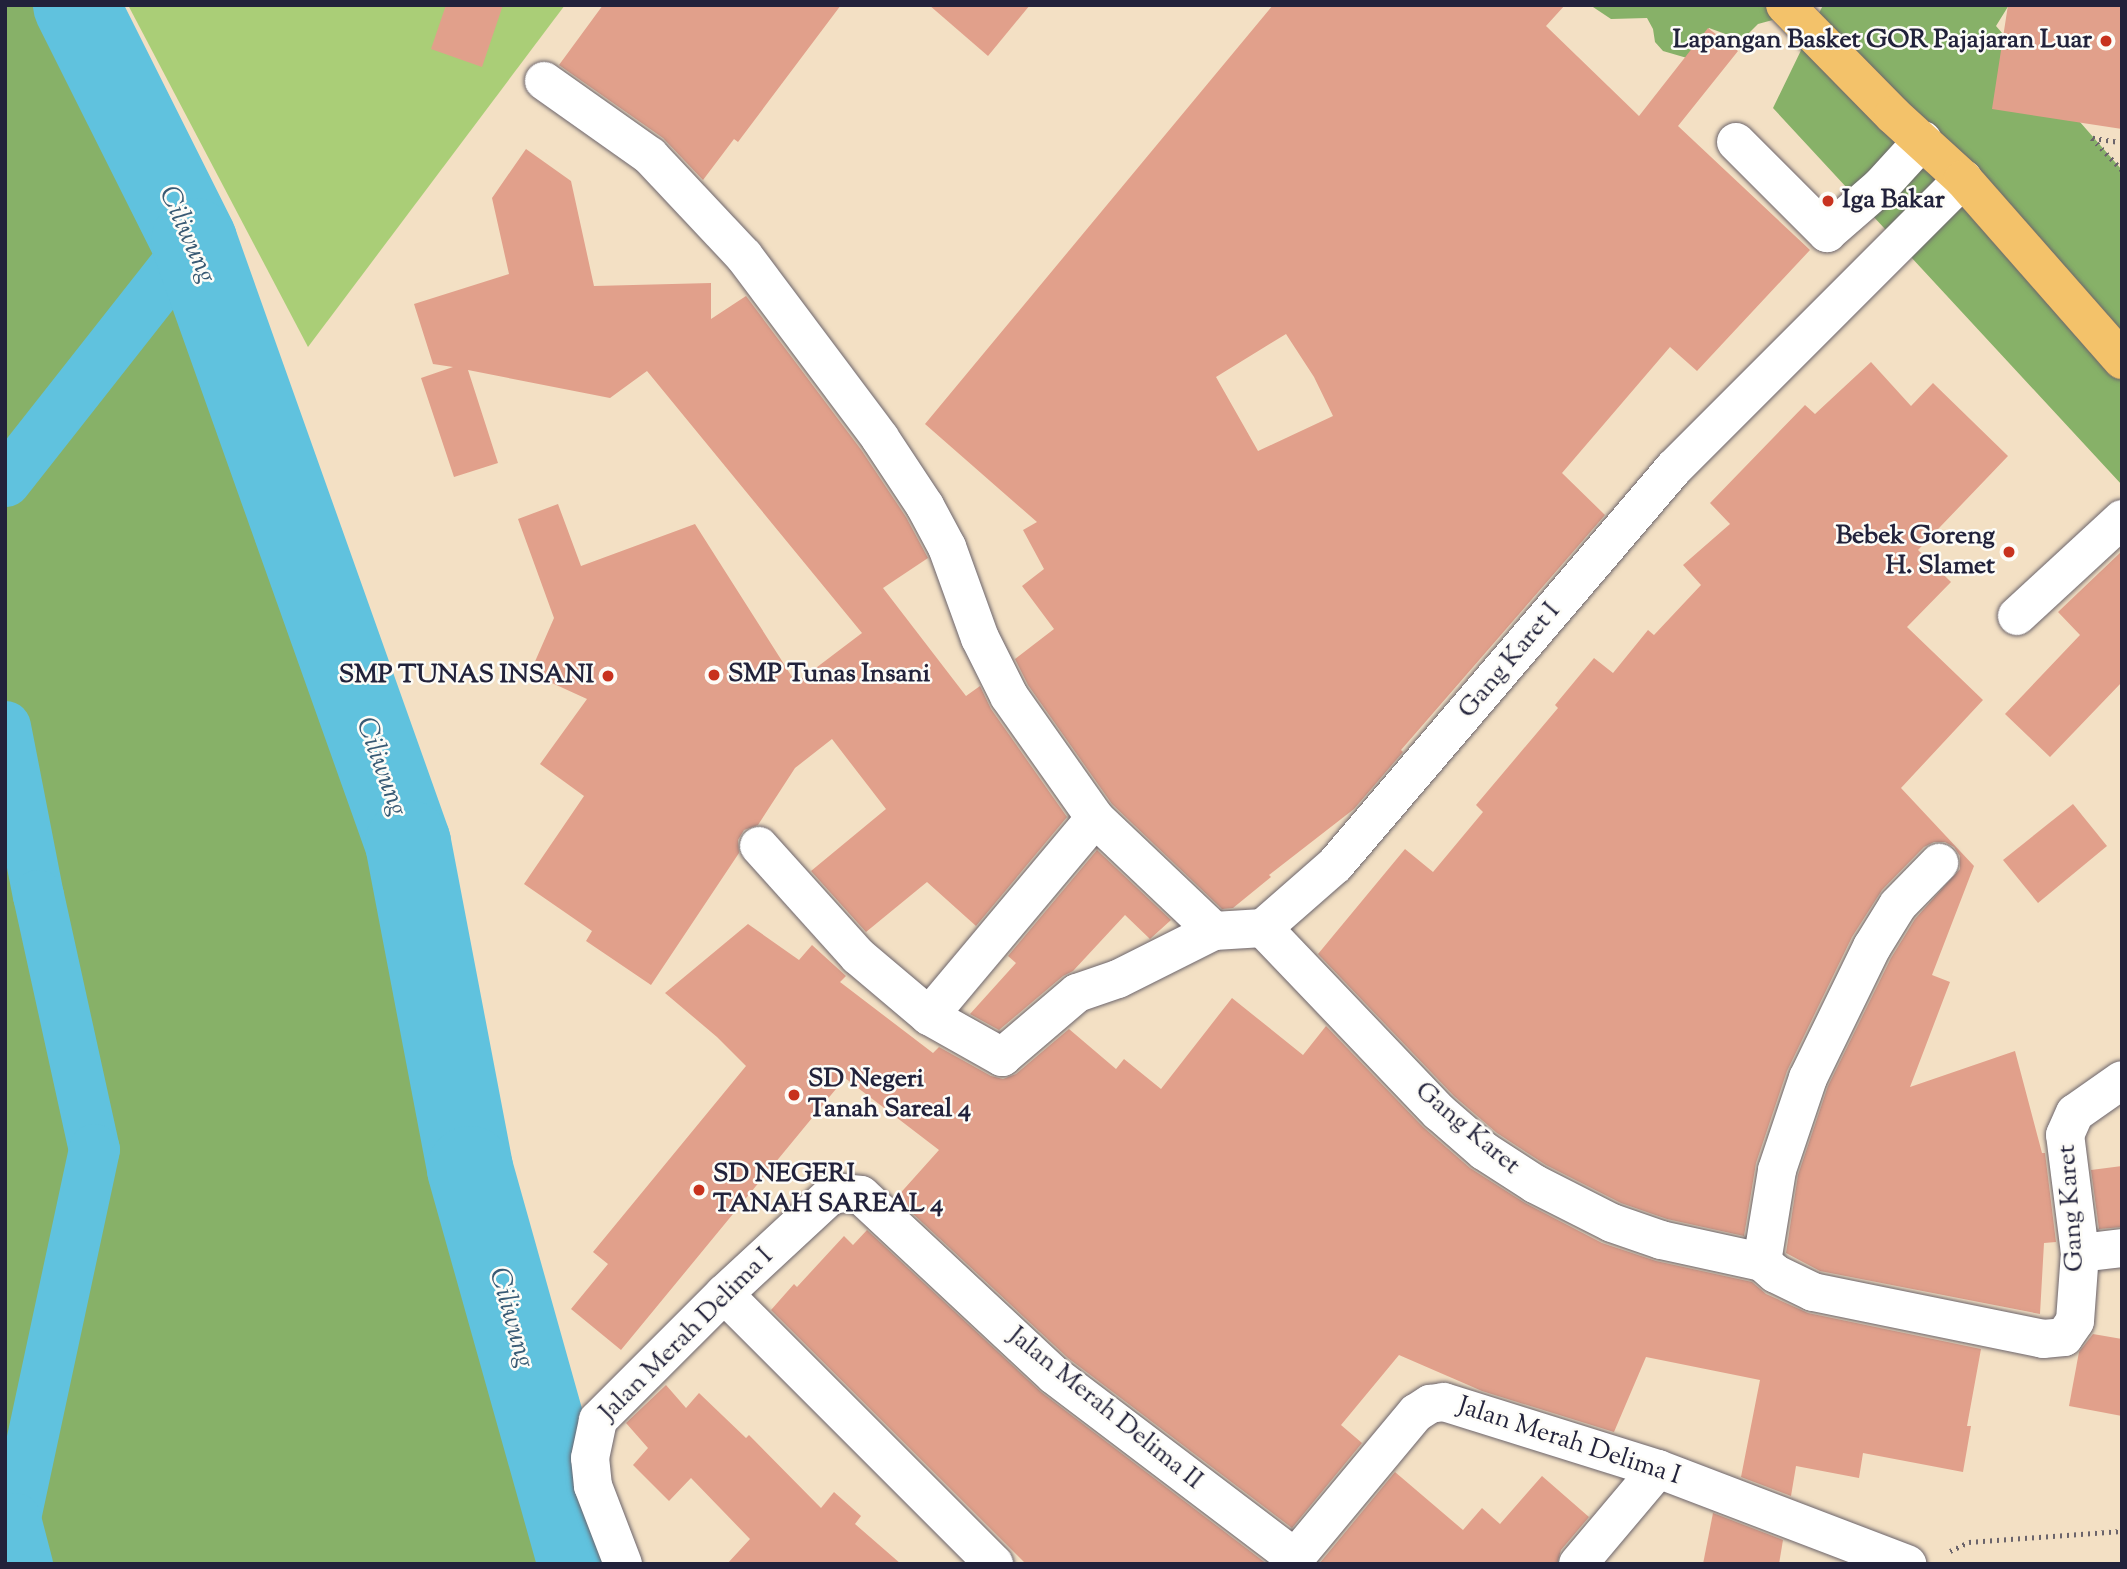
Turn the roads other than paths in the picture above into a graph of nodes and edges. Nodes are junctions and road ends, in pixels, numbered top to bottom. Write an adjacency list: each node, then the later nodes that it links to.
1 (1785, 5): 3 (main road)
2 (544, 81): 9 (street)
3 (1923, 140): 4 (street); 5 (main road)
4 (1736, 142)
5 (1963, 179): 6 (main road); 12 (street, Gang Karet I)
6 (2122, 360)
7 (2122, 519): 8 (street)
8 (2017, 616)
9 (1095, 818): 13 (street); 14 (street)
10 (759, 846): 14 (street)
11 (1939, 863): 19 (street)
12 (1264, 928): 13 (street); 19 (street, Gang Karet)
13 (1214, 931): 14 (street)
14 (929, 1016)
15 (2122, 1080): 18 (street, Gang Karet)
16 (861, 1195): 20 (street, Jalan Merah Delima I); 22 (street, Jalan Merah Delima II)
17 (2122, 1248): 18 (street)
18 (2080, 1253): 19 (street, Gang Karet)
19 (1762, 1262)
20 (724, 1294): 23 (street, Jalan Merah Delima I); 24 (street)
21 (1658, 1469): 22 (street, Jalan Merah Delima I); 25 (street); 26 (street, Jalan Merah Delima I)
22 (1292, 1561)
23 (623, 1564)
24 (994, 1564)
25 (1577, 1564)
26 (1907, 1564)

